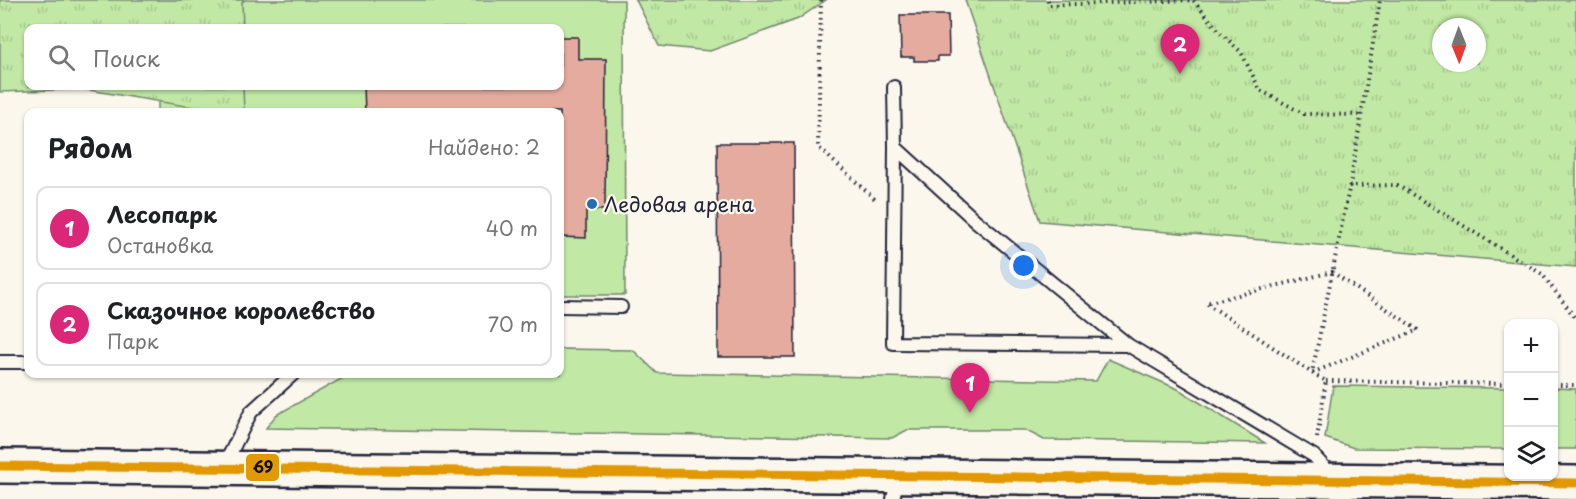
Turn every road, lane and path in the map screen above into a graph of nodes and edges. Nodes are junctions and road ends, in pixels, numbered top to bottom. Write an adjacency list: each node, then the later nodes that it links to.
1 (821, 0): 8 (path)
2 (1048, 0): 5 (path)
3 (1380, 0): 5 (path)
4 (894, 87): 6 (lane)
5 (1362, 115): 7 (path)
6 (895, 147): 8 (lane); 13 (lane)
7 (1349, 186): 9 (path); 12 (path)
8 (894, 216): 13 (lane)
9 (1332, 272): 16 (path); 16 (path); 16 (path)
10 (564, 306): 11 (lane)
11 (621, 307)
12 (1576, 319)
13 (1128, 345): 22 (lane)
14 (0, 362): 15 (lane)
15 (24, 362)
16 (1312, 373): 18 (path)
17 (289, 378): 24 (lane)
18 (1326, 381): 19 (path); 22 (path)
19 (1504, 384)
20 (1558, 385): 21 (path)
21 (1576, 385)
22 (1314, 456): 25 (lane)
23 (0, 466): 24 (main road)
24 (224, 466): 27 (main road)
25 (1338, 482): 26 (main road); 27 (main road)
26 (1576, 483)
27 (896, 487)

